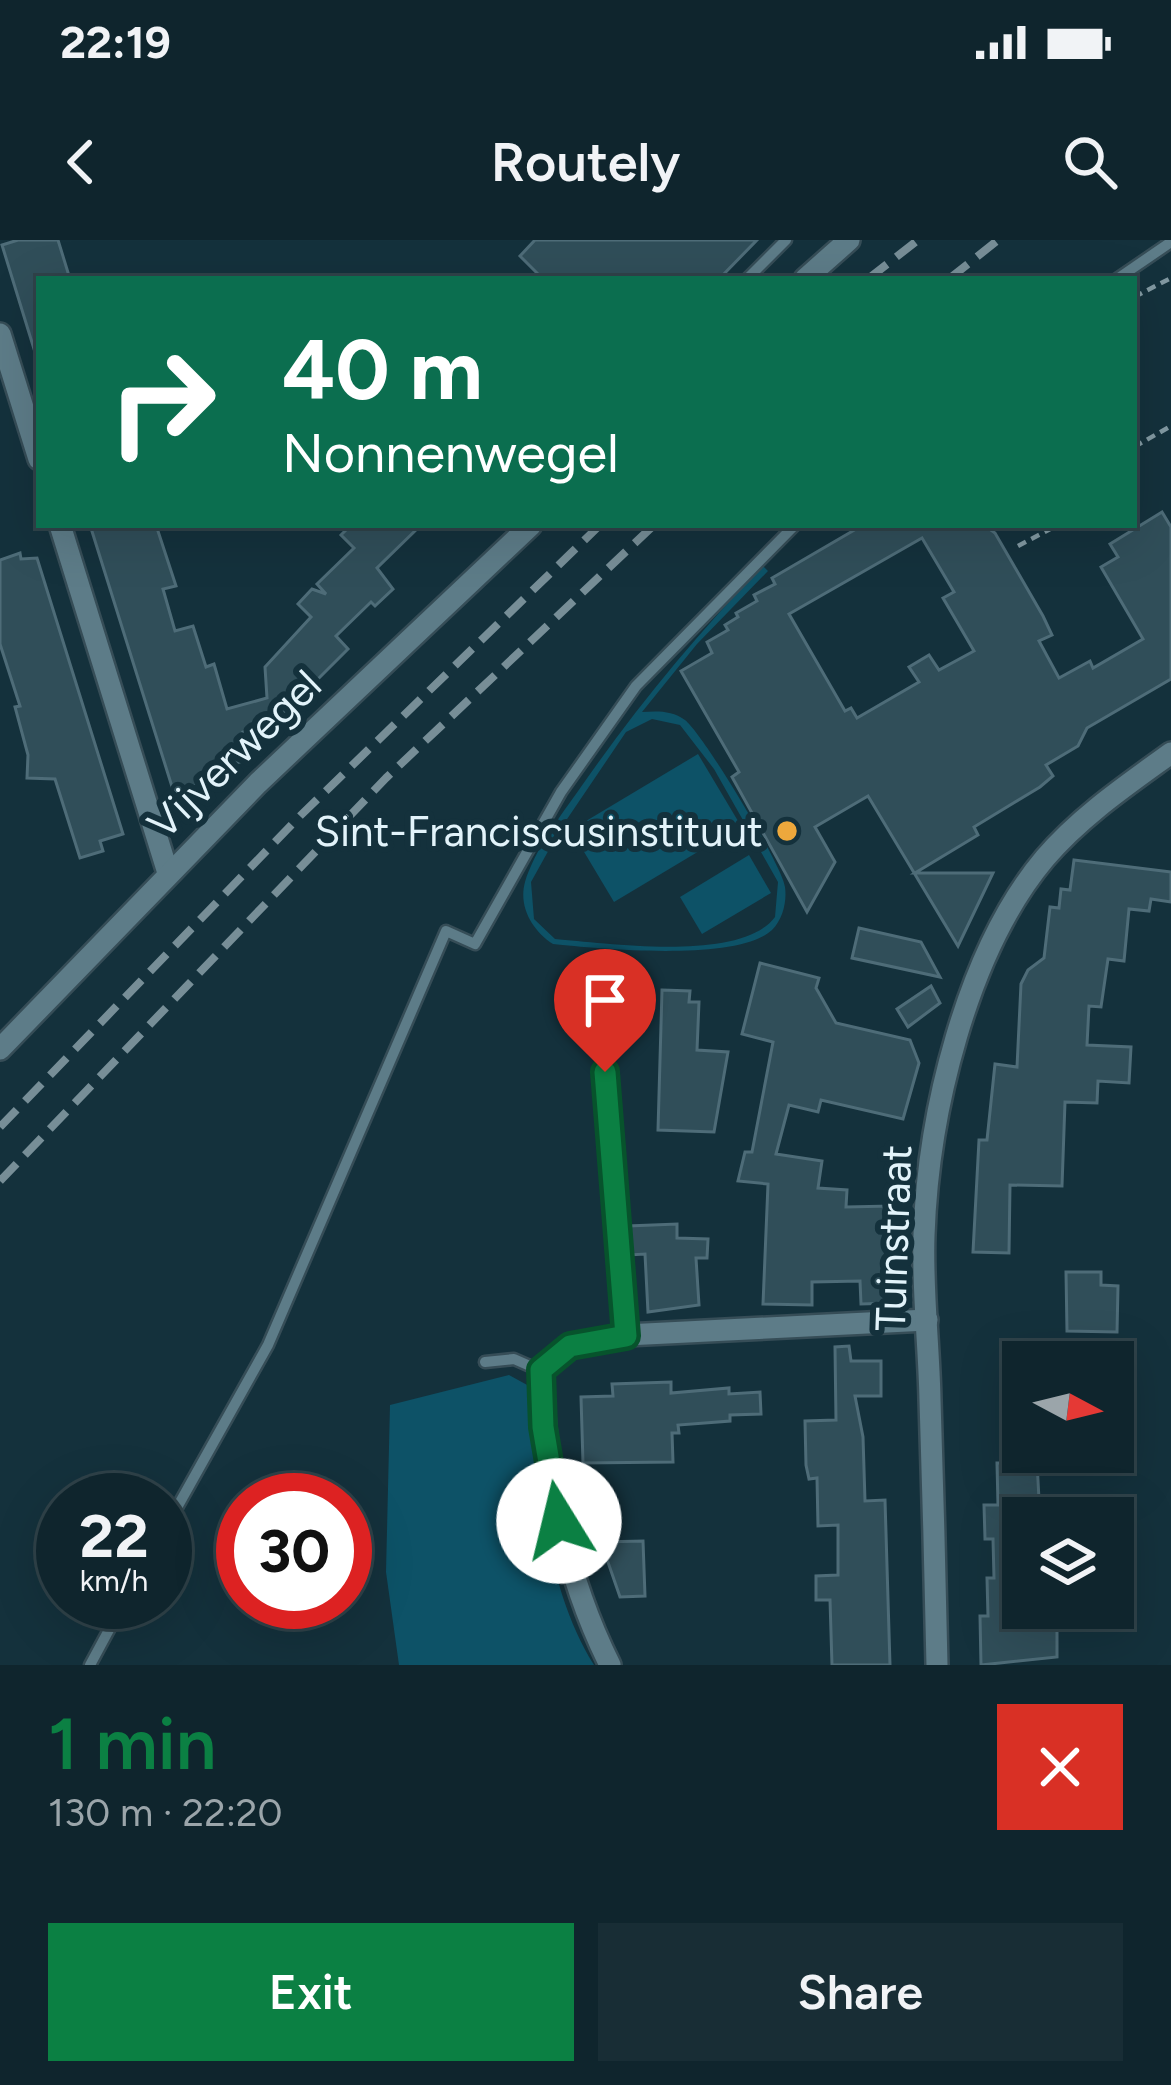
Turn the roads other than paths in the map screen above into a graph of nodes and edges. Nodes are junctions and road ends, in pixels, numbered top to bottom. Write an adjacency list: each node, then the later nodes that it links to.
1 (786, 240): 4 (lane)
2 (849, 240): 5 (street)
3 (1171, 242): 6 (lane)
4 (751, 276)
5 (808, 276)
6 (1121, 276)
7 (0, 334): 8 (street)
8 (36, 449)
9 (61, 528): 13 (street)
10 (528, 528): 13 (street, Vijverwegel)
11 (792, 528): 20 (lane)
12 (1171, 753): 16 (street, Tuinstraat)
13 (168, 873): 14 (street, Vijverwegel)
14 (0, 1049)
15 (605, 1072): 17 (lane)
16 (927, 1320): 17 (street); 24 (street, Tuinstraat)
17 (626, 1336): 19 (street)
18 (485, 1362): 19 (lane)
19 (541, 1370): 23 (street)
20 (192, 1481)
21 (109, 1629): 22 (lane)
22 (90, 1665)
23 (610, 1665)
24 (938, 1665)

